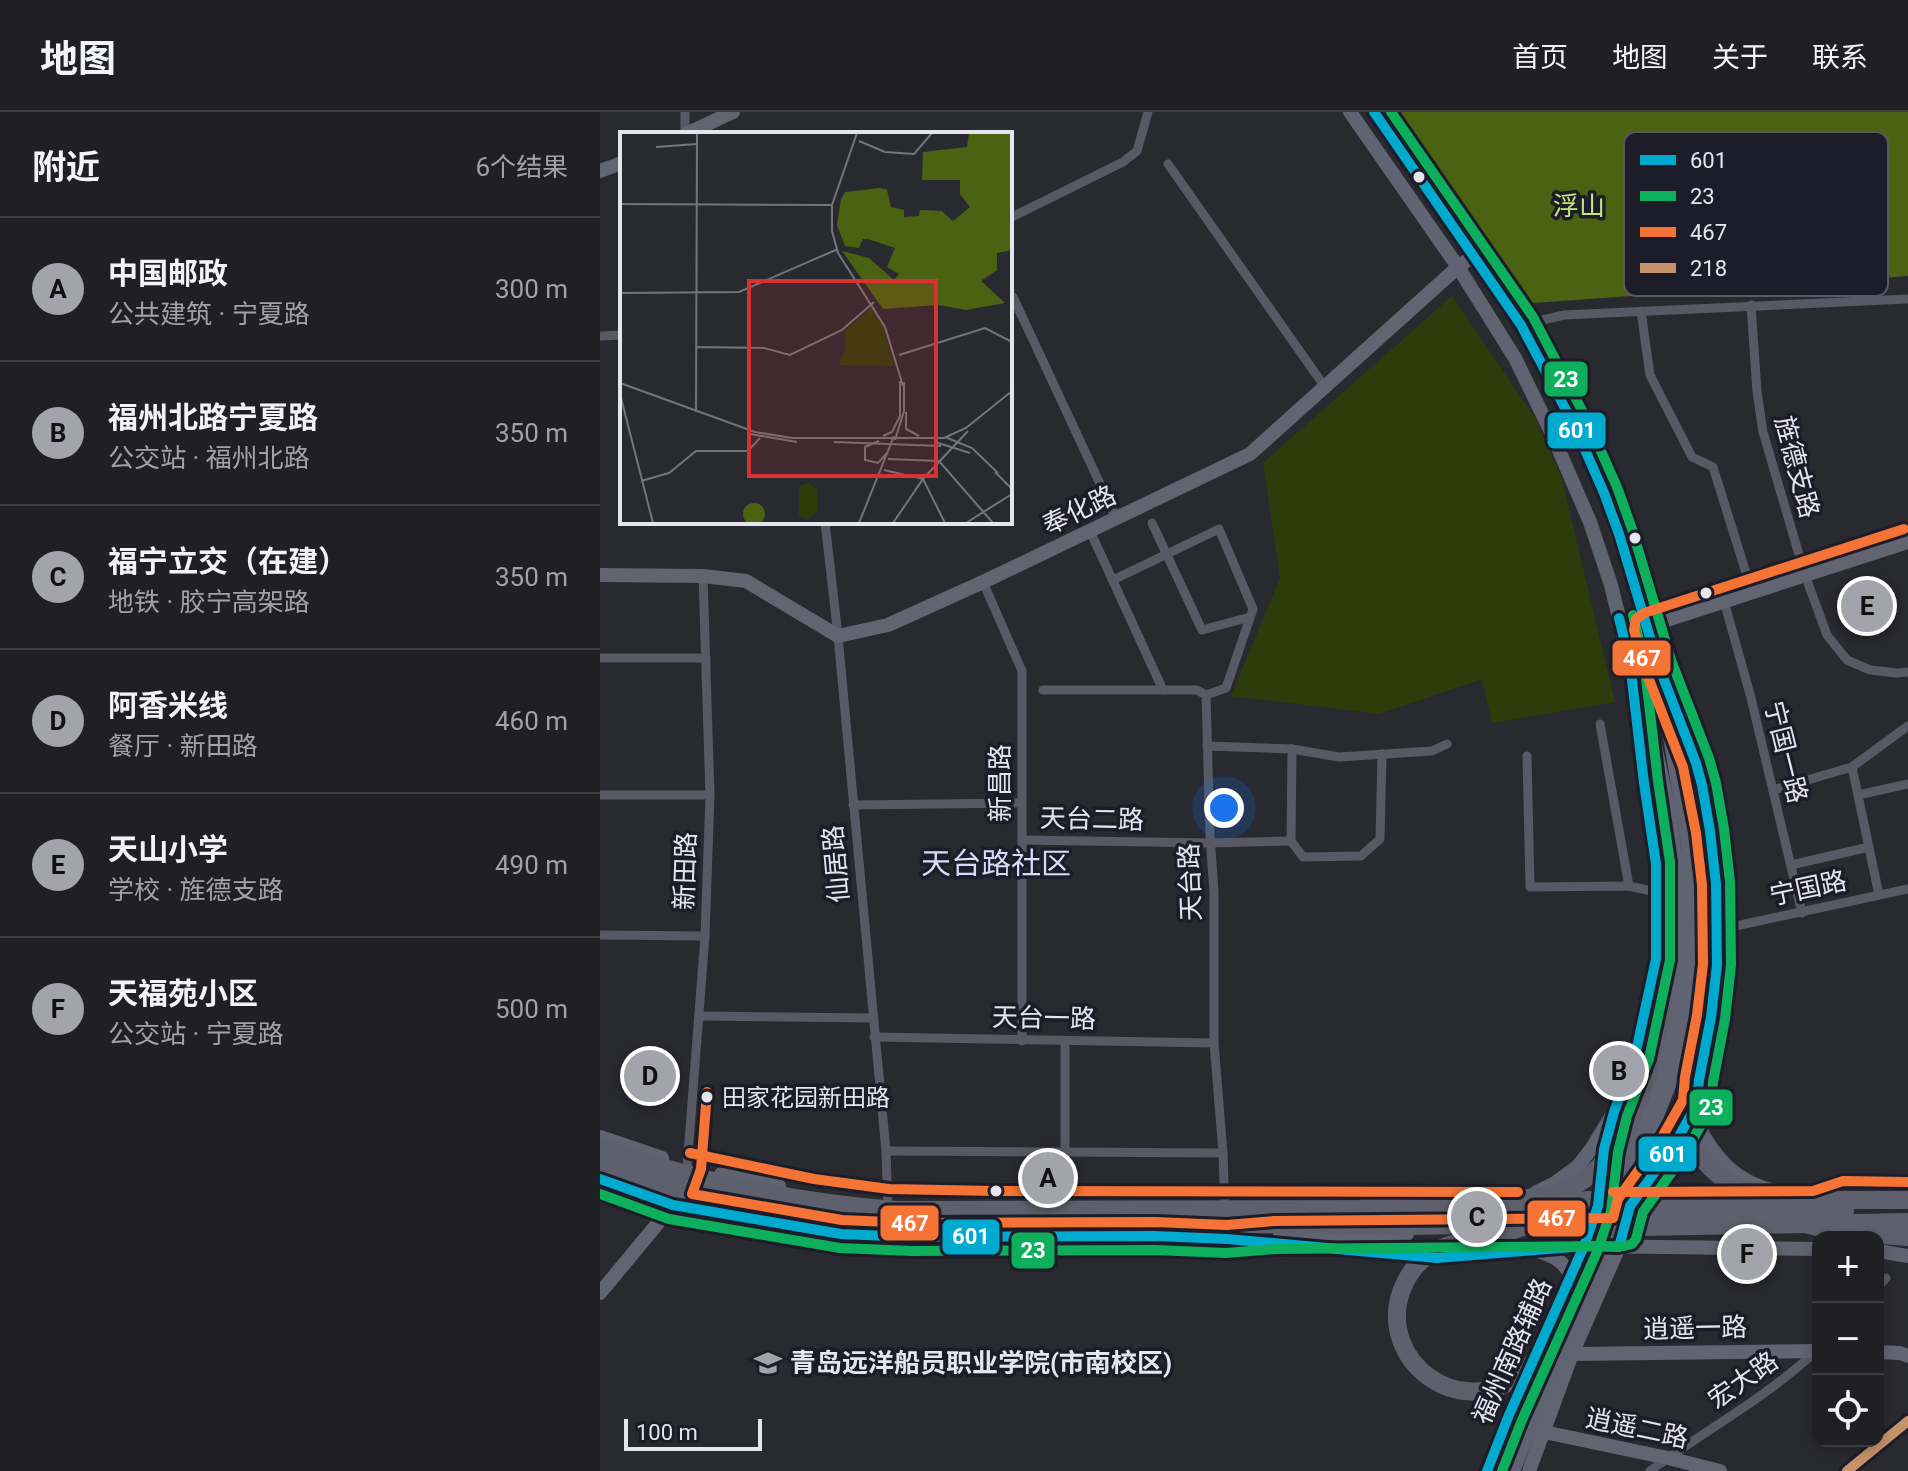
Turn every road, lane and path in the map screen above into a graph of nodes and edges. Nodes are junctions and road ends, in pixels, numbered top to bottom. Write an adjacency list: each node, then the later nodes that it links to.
1 (685, 112): 6 (street)
2 (733, 112): 7 (street)
3 (1148, 112): 11 (street)
4 (1350, 112): 13 (main road)
5 (1374, 112): 12 (main road)
6 (686, 132)
7 (690, 132)
8 (620, 164): 10 (street)
9 (1168, 164): 21 (street)
10 (600, 171)
11 (1012, 217)
12 (1474, 255): 13 (street, 奉化路); 18 (main road)
13 (1458, 267): 21 (street, 奉化路); 40 (main road)
14 (1013, 297): 22 (street)
15 (1908, 299): 16 (street)
16 (1751, 305): 17 (street); 29 (street, 旌德支路)
17 (1641, 311): 18 (street); 33 (street)
18 (1521, 325): 36 (main road)
19 (620, 335): 20 (street)
20 (600, 336)
21 (1325, 387): 22 (street, 奉化路)
22 (1116, 518): 25 (street, 奉化路)
23 (1152, 523): 27 (street)
24 (825, 524): 37 (street, 仙居路)
25 (1090, 531): 31 (street); 32 (street, 奉化路)
26 (1908, 542): 29 (street)
27 (1166, 554): 31 (street); 35 (street); 35 (street)
28 (600, 575): 30 (street)
29 (1805, 575): 33 (street); 42 (street, 旌德支路)
30 (703, 576): 37 (street); 39 (street, 新田路)
31 (1113, 580): 44 (street)
32 (983, 582): 37 (street, 奉化路); 62 (street, 新昌路)
33 (1752, 592): 34 (street)
34 (1724, 601): 36 (street); 57 (street, 宁国一路)
35 (1250, 617): 45 (street)
36 (1648, 626): 41 (main road)
37 (838, 636): 63 (street, 仙居路)
38 (600, 658): 39 (street)
39 (706, 658): 59 (street, 新田路)
40 (1630, 663): 47 (main road); 85 (main road)
41 (1658, 664): 46 (main road); 85 (main road)
42 (1908, 672)
43 (1043, 690): 44 (street)
44 (1163, 690): 45 (street)
45 (1206, 695): 51 (street, 天台路)
46 (1674, 703): 61 (main road); 75 (main road)
47 (1636, 705): 64 (main road); 72 (main road)
48 (1600, 724): 70 (street)
49 (1908, 726): 55 (street)
50 (1447, 744): 53 (street)
51 (1207, 746): 52 (street); 67 (street, 天台路)
52 (1292, 749): 53 (street); 66 (street)
53 (1382, 754): 66 (street)
54 (1527, 756): 70 (street)
55 (1852, 767): 57 (street); 60 (street)
56 (1908, 784): 60 (street)
57 (1773, 790): 69 (street, 宁国一路)
58 (600, 795): 59 (street)
59 (710, 795): 77 (street, 新田路)
60 (1858, 795): 68 (street)
61 (1693, 800): 99 (highway, bridge)
62 (1022, 803): 63 (street, 天台二路); 65 (street, 新昌路)
63 (853, 805): 79 (street, 仙居路)
64 (1658, 808): 104 (highway, bridge)
65 (1022, 840): 67 (street, 天台二路); 81 (street, 新昌路)
66 (1291, 841): 67 (street, 天台二路)
67 (1210, 843): 83 (street, 天台路)
68 (1869, 847): 69 (street); 73 (street)
69 (1791, 865): 74 (street, 宁国一路)
70 (1629, 886): 72 (street)
71 (1908, 889): 73 (street, 宁国路)
72 (1656, 892): 84 (main road)
73 (1879, 895): 74 (street, 宁国路)
74 (1802, 913): 75 (street, 宁国路)
75 (1717, 930): 86 (main road)
76 (600, 935): 77 (street)
77 (705, 936): 78 (street, 新田路)
78 (699, 1016): 79 (street); 94 (street, 新田路)
79 (872, 1018): 80 (street, 仙居路)
80 (874, 1037): 81 (street, 天台一路); 90 (street, 仙居路)
81 (1022, 1041): 82 (street, 天台一路)
82 (1065, 1041): 83 (street, 天台一路); 91 (street)
83 (1214, 1043): 92 (street, 天台路)
84 (1631, 1066): 86 (main road); 87 (main road)
85 (1663, 1084): 107 (main road, bridge)
86 (1697, 1104): 96 (main road); 103 (street)
87 (1614, 1112): 102 (main road); 107 (street)
88 (600, 1137): 94 (main road)
89 (600, 1147): 104 (highway, bridge)
90 (886, 1151): 91 (street); 100 (street, 仙居路)
91 (1065, 1153): 92 (street)
92 (1223, 1153): 104 (street, 天台路)
93 (600, 1164): 109 (highway, bridge)
94 (687, 1167): 100 (main road); 101 (street, 新田路)
95 (600, 1179): 101 (main road)
96 (1790, 1195): 97 (street); 99 (main road)
97 (1844, 1195): 98 (street); 99 (main road)
98 (1908, 1200): 99 (highway, bridge)
99 (1813, 1202): 103 (main road); 105 (highway, bridge)
100 (888, 1203): 104 (main road); 111 (street, 仙居路)
101 (673, 1205): 111 (main road); 123 (street)
102 (1480, 1206): 104 (main road); 107 (main road)
103 (1630, 1206): 107 (main road); 107 (street, 福州南路辅路)
104 (1216, 1208): 105 (highway, bridge); 113 (street, 天台路)
105 (1501, 1211): 106 (highway, bridge)
106 (1908, 1211)
107 (1611, 1218): 112 (main road); 114 (main road); 114 (street, 福州南路辅路); 115 (street, 福州南路辅路); 124 (main road, bridge); 135 (main road, bridge)
108 (1908, 1222): 110 (highway, bridge)
109 (1531, 1224): 110 (highway, bridge); 124 (highway, bridge)
110 (1805, 1224): 112 (highway, bridge)
111 (889, 1236): 113 (main road)
112 (1908, 1237)
113 (1227, 1239): 114 (main road); 117 (main road)
114 (1587, 1239): 115 (main road); 117 (main road); 120 (street, 福州南路辅路)
115 (1619, 1247): 116 (main road); 127 (street, 福州南路辅路)
116 (1812, 1249)
117 (1535, 1250): 120 (street)
118 (1884, 1252): 119 (main road)
119 (1908, 1256)
120 (1571, 1276): 133 (street, 福州南路辅路)
121 (1886, 1278): 122 (street)
122 (1884, 1280)
123 (600, 1293)
124 (1568, 1302): 134 (main road, bridge)
125 (1812, 1350): 127 (street, 逍遥一路)
126 (1884, 1352): 129 (street)
127 (1572, 1354): 131 (street, 福州南路辅路)
128 (1812, 1354): 132 (street, 宏大路)
129 (1908, 1356)
130 (1908, 1421): 139 (street)
131 (1544, 1432): 132 (street, 逍遥二路); 136 (street, 福州南路辅路)
132 (1668, 1458): 137 (street, 宏大路); 138 (street, 逍遥二路)
133 (1487, 1471)
134 (1500, 1471)
135 (1513, 1471)
136 (1529, 1471)
137 (1650, 1471)
138 (1720, 1471)
139 (1847, 1471)

